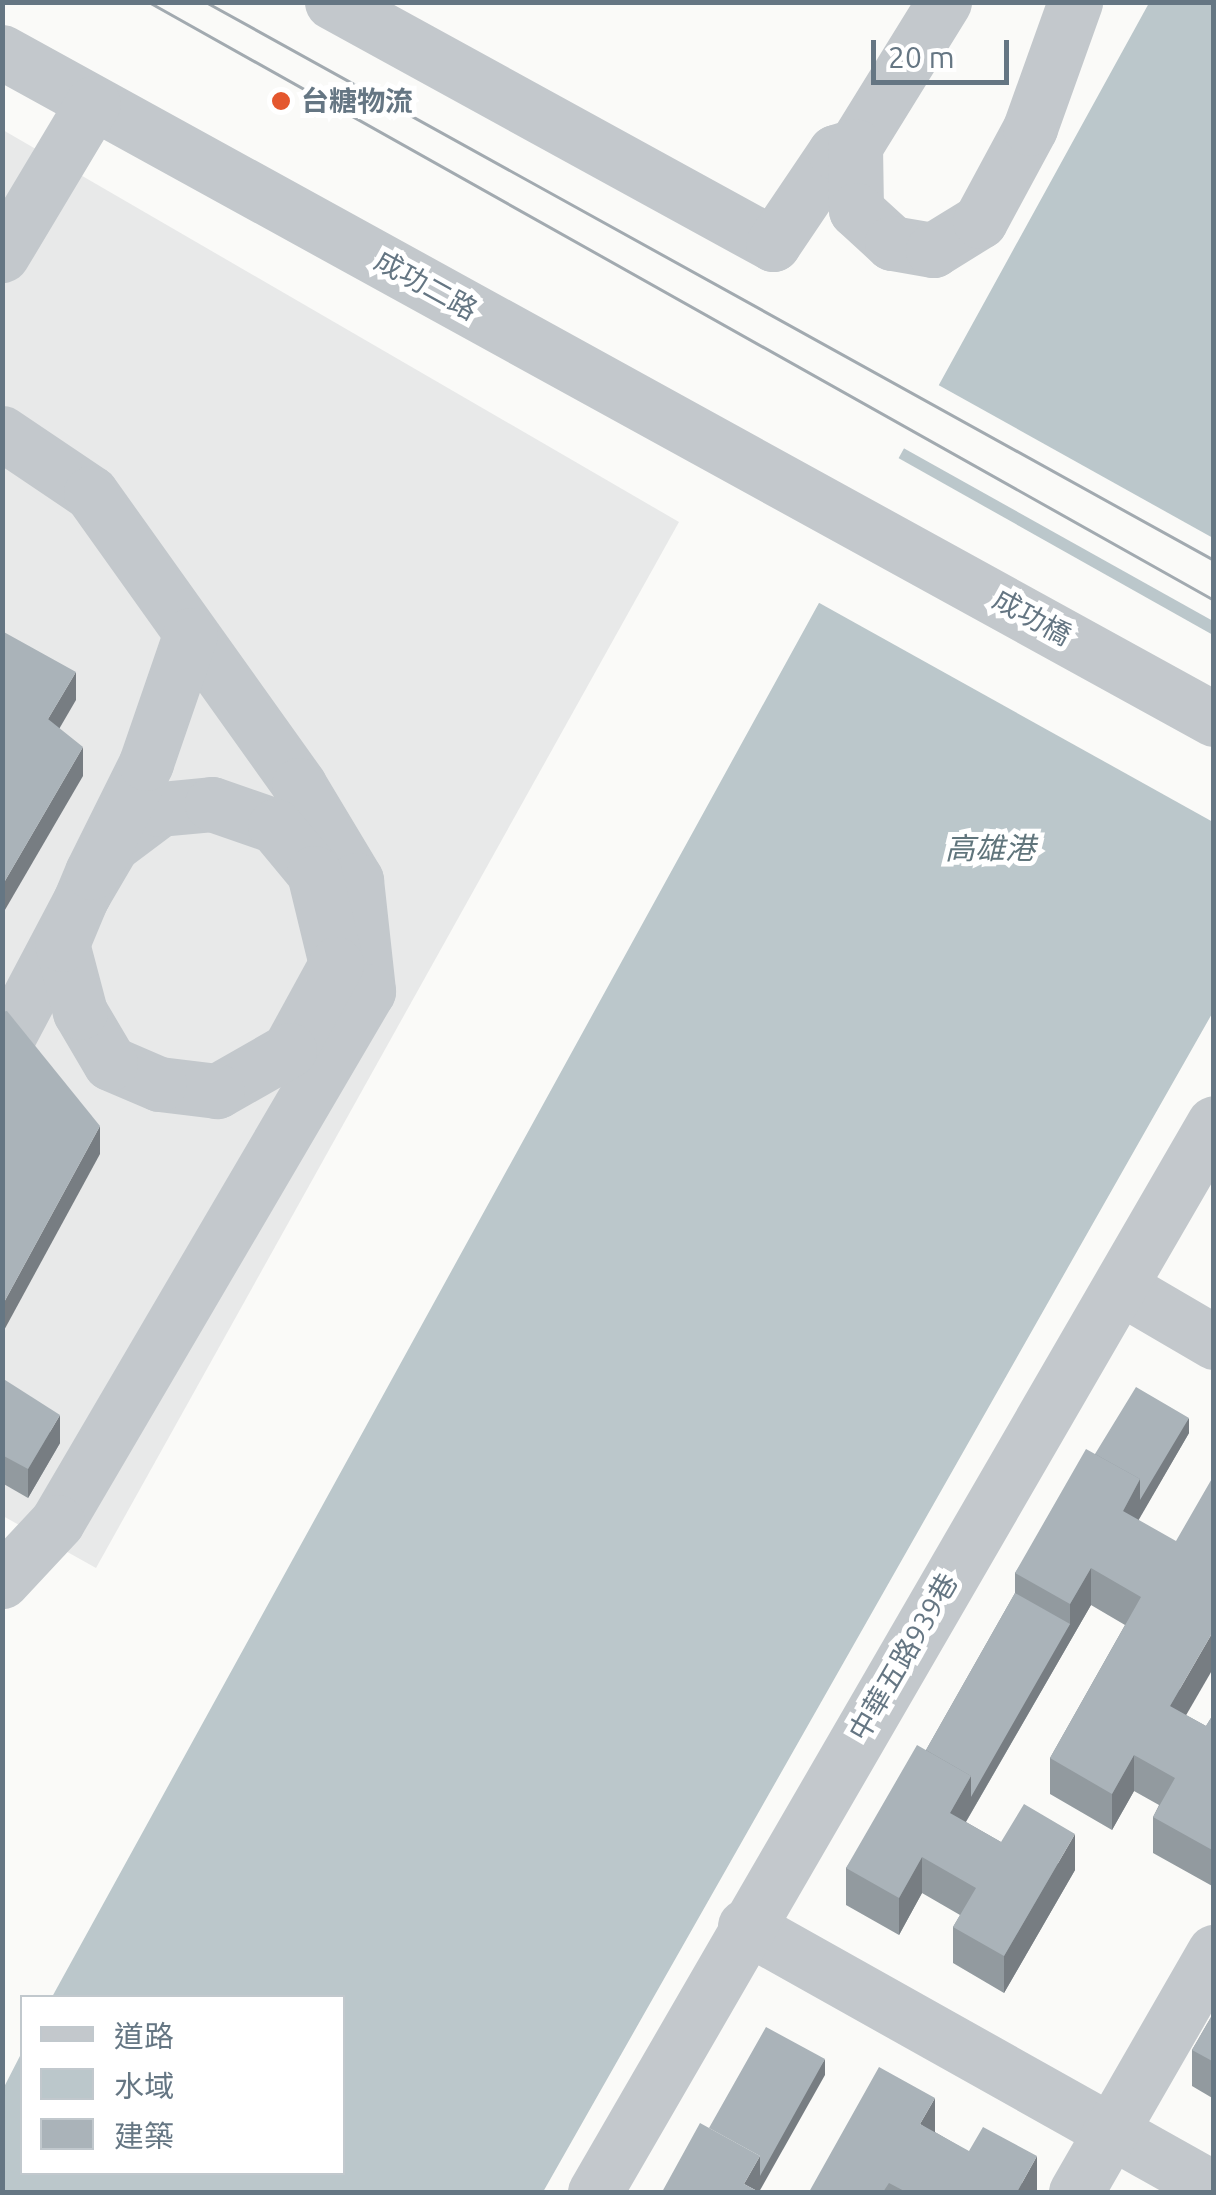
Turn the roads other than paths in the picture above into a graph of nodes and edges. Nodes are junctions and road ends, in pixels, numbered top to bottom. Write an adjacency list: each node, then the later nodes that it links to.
1 (332, 2): 6 (street)
2 (944, 2): 6 (street)
3 (1075, 2): 6 (street)
4 (2, 52): 5 (street, 成功二路)
5 (93, 102): 7 (street); 9 (street, 成功二路)
6 (855, 146)
7 (2, 254)
8 (2, 433): 10 (street)
9 (851, 515): 11 (street, 成功橋)
10 (190, 635): 12 (street); 16 (street)
11 (1214, 719)
12 (8, 1039)
13 (1214, 1122): 14 (street, 中華五路939巷)
14 (1120, 1287): 15 (street); 17 (street, 中華五路939巷)
15 (1214, 1342)
16 (2, 1581)
17 (745, 1926): 19 (street); 21 (street, 中華五路939巷)
18 (1214, 1952): 19 (street)
19 (1108, 2132): 20 (street); 22 (street)
20 (1214, 2189)
21 (596, 2192)
22 (1076, 2192)

